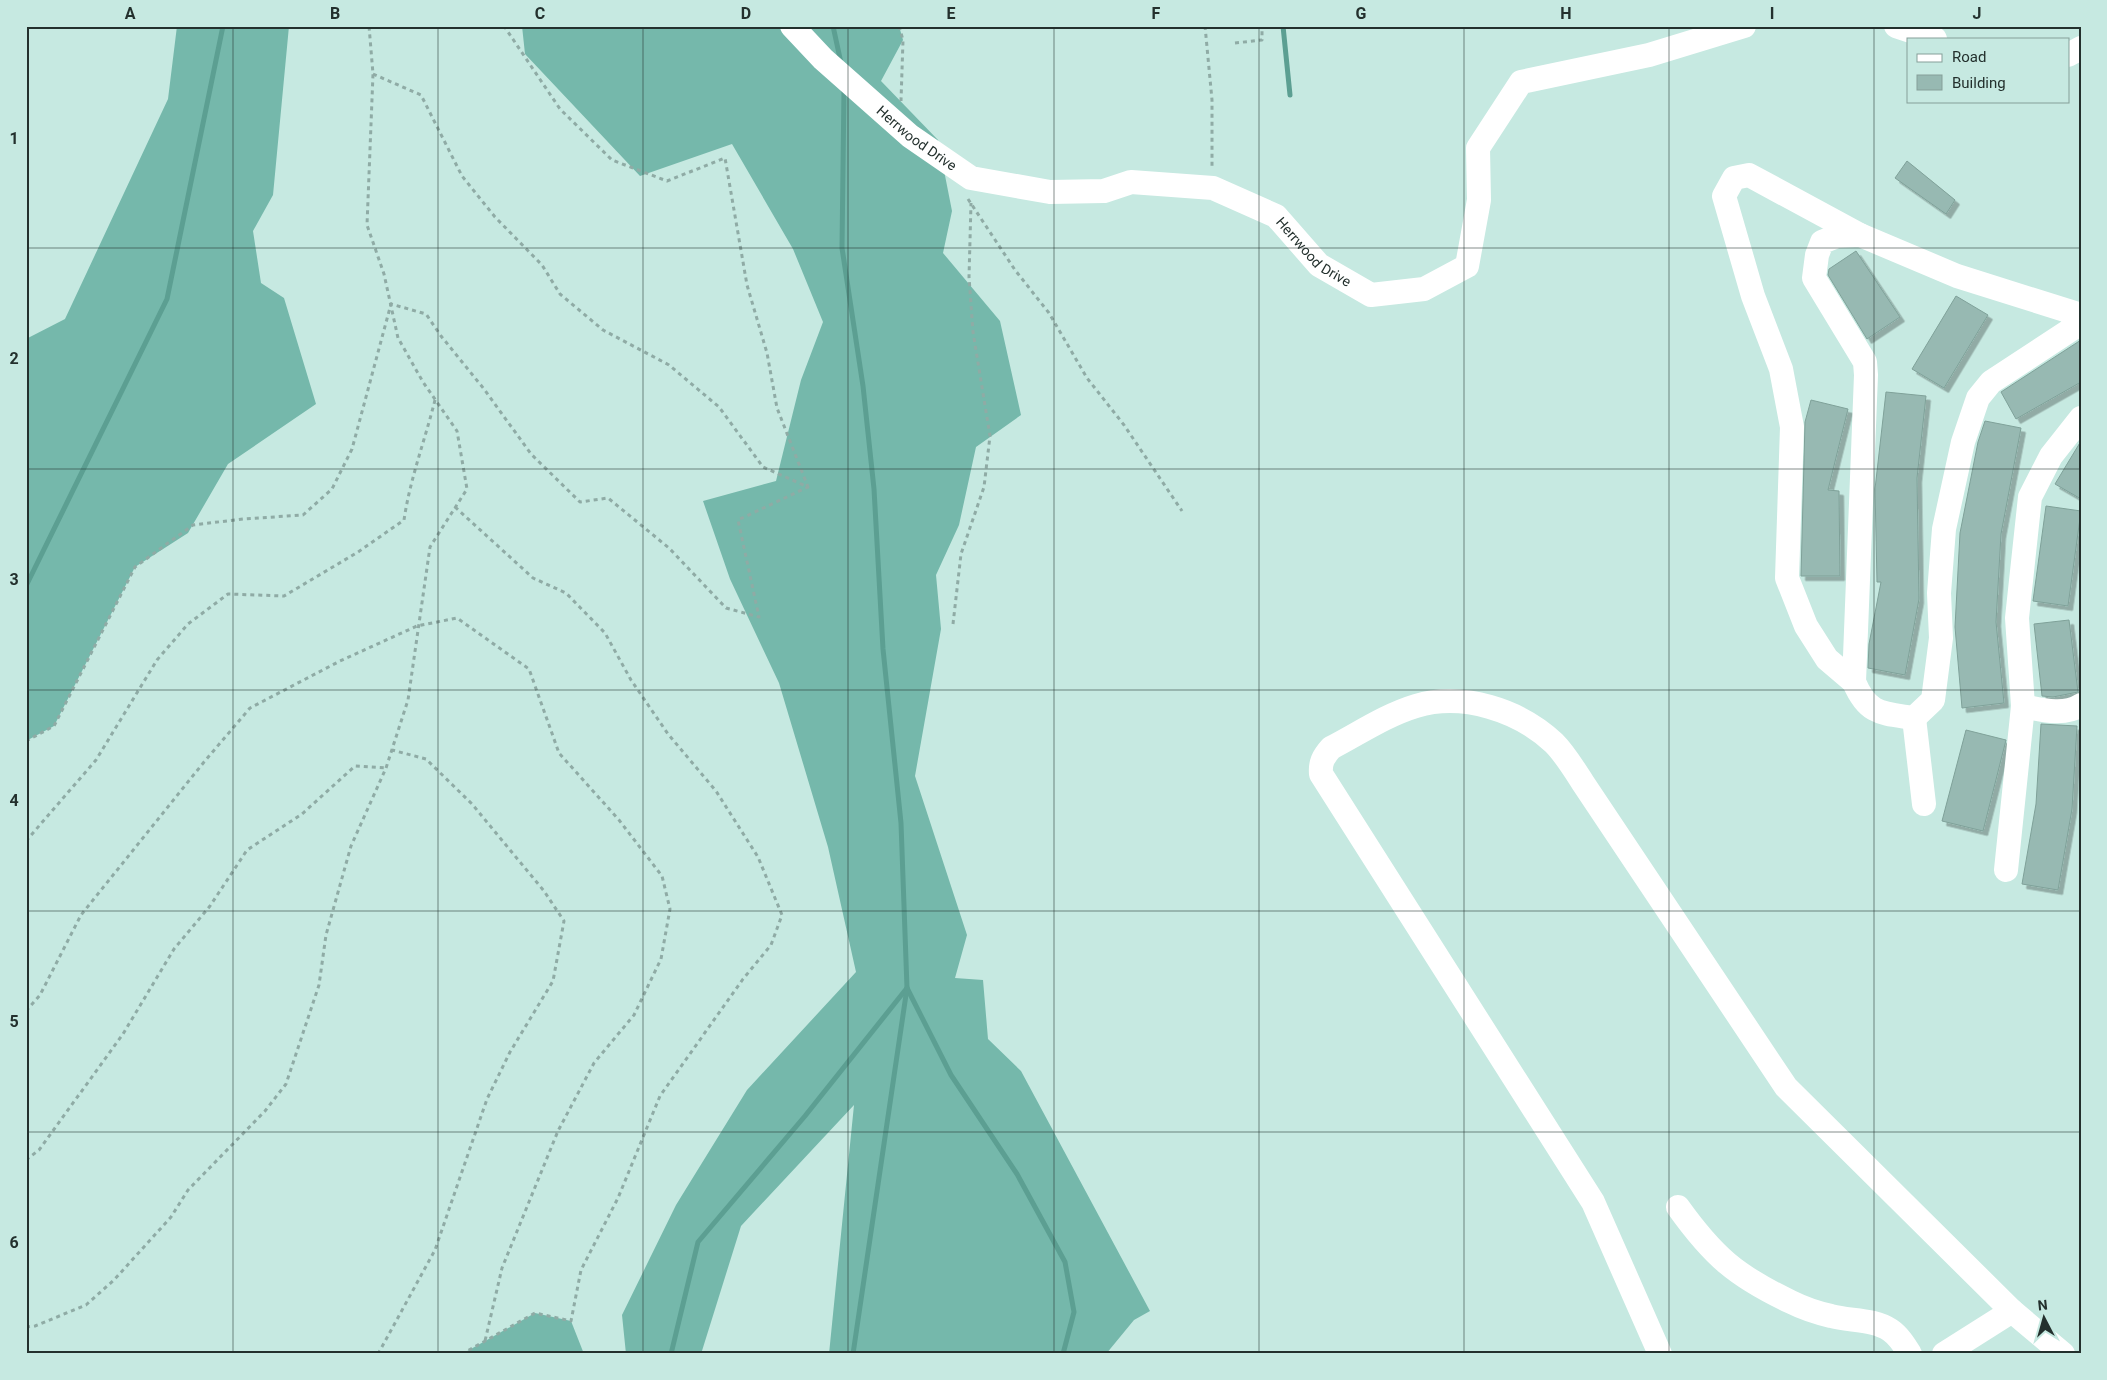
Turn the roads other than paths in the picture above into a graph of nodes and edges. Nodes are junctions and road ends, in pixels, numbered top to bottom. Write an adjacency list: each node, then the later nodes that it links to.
1 (792, 26): 2 (street, Herrwood Drive)
2 (1744, 26)
3 (1896, 26): 4 (street)
4 (1932, 38)
5 (1860, 235): 6 (street); 9 (street); 9 (street)
6 (2081, 315)
7 (2081, 323): 12 (street)
8 (2081, 418): 11 (street)
9 (1854, 682): 12 (street)
10 (2081, 705): 11 (street)
11 (2023, 706): 14 (street)
12 (1914, 718): 13 (street)
13 (1924, 804)
14 (2006, 870)
15 (1678, 1207): 18 (street)
16 (2012, 1311): 17 (street); 19 (street); 20 (street)
17 (1660, 1354)
18 (1910, 1354)
19 (1944, 1354)
20 (2063, 1354)

